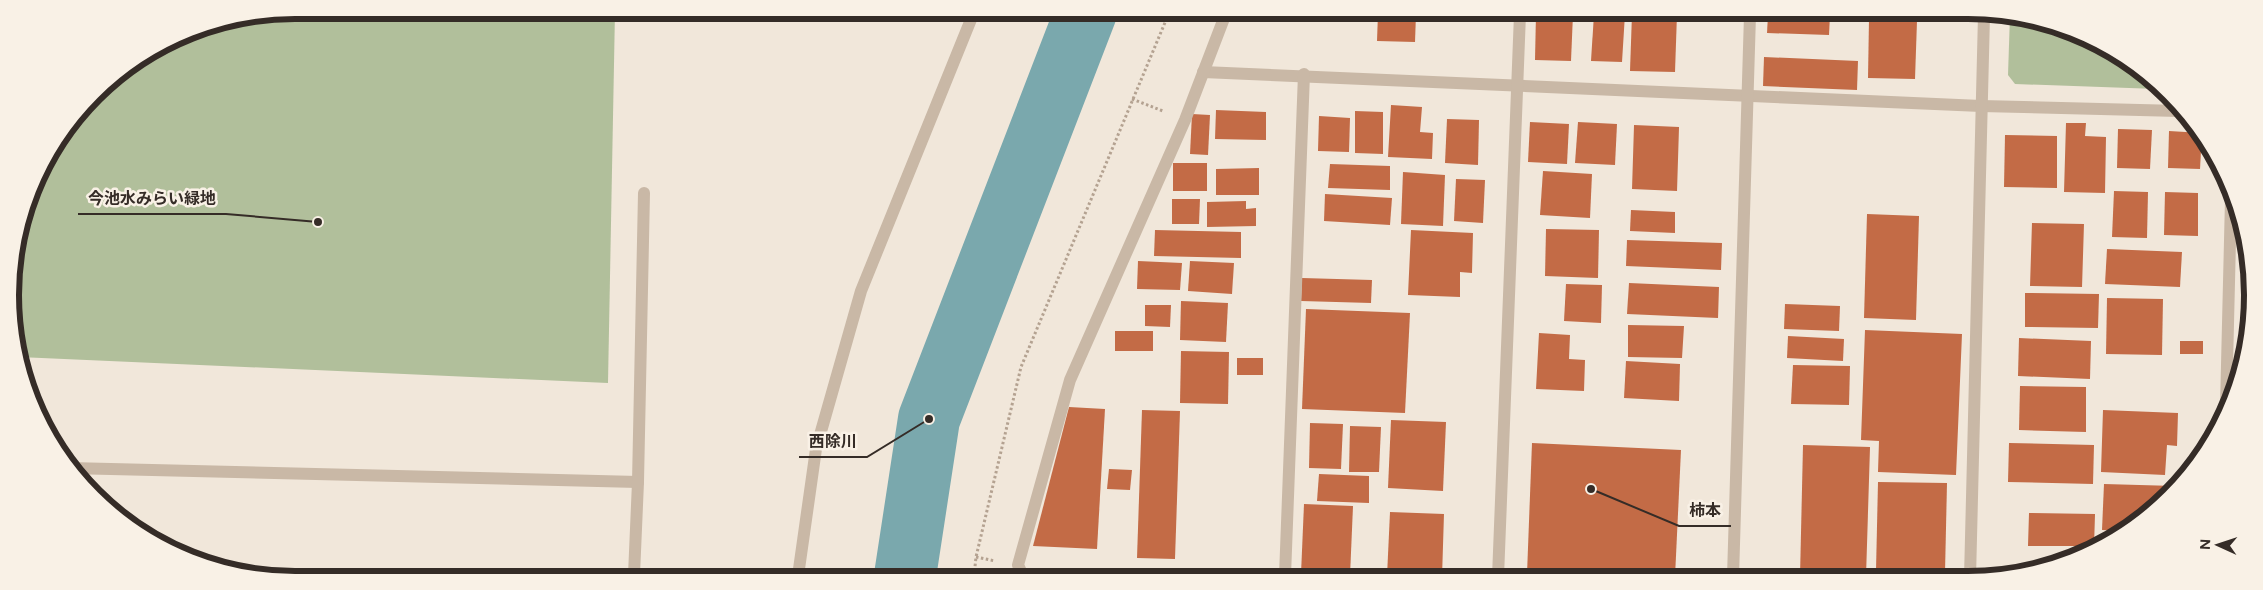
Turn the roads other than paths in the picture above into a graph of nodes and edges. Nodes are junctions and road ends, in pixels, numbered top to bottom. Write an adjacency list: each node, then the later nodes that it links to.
1 (971, 19): 18 (street)
2 (1224, 19): 6 (street)
3 (1520, 19): 8 (street)
4 (1750, 19): 9 (street)
5 (1984, 19): 10 (street)
6 (1203, 72): 7 (street); 19 (street)
7 (1304, 74): 8 (street); 20 (street)
8 (1517, 86): 9 (street); 21 (street)
9 (1747, 95): 10 (street); 22 (street)
10 (1981, 106): 11 (street); 23 (street)
11 (2174, 111)
12 (644, 193): 16 (street)
13 (2231, 209): 14 (street)
14 (2226, 393)
15 (80, 468): 16 (street)
16 (638, 482): 17 (street)
17 (634, 571)
18 (799, 571)
19 (1021, 571)
20 (1285, 571)
21 (1498, 571)
22 (1733, 571)
23 (1970, 571)

